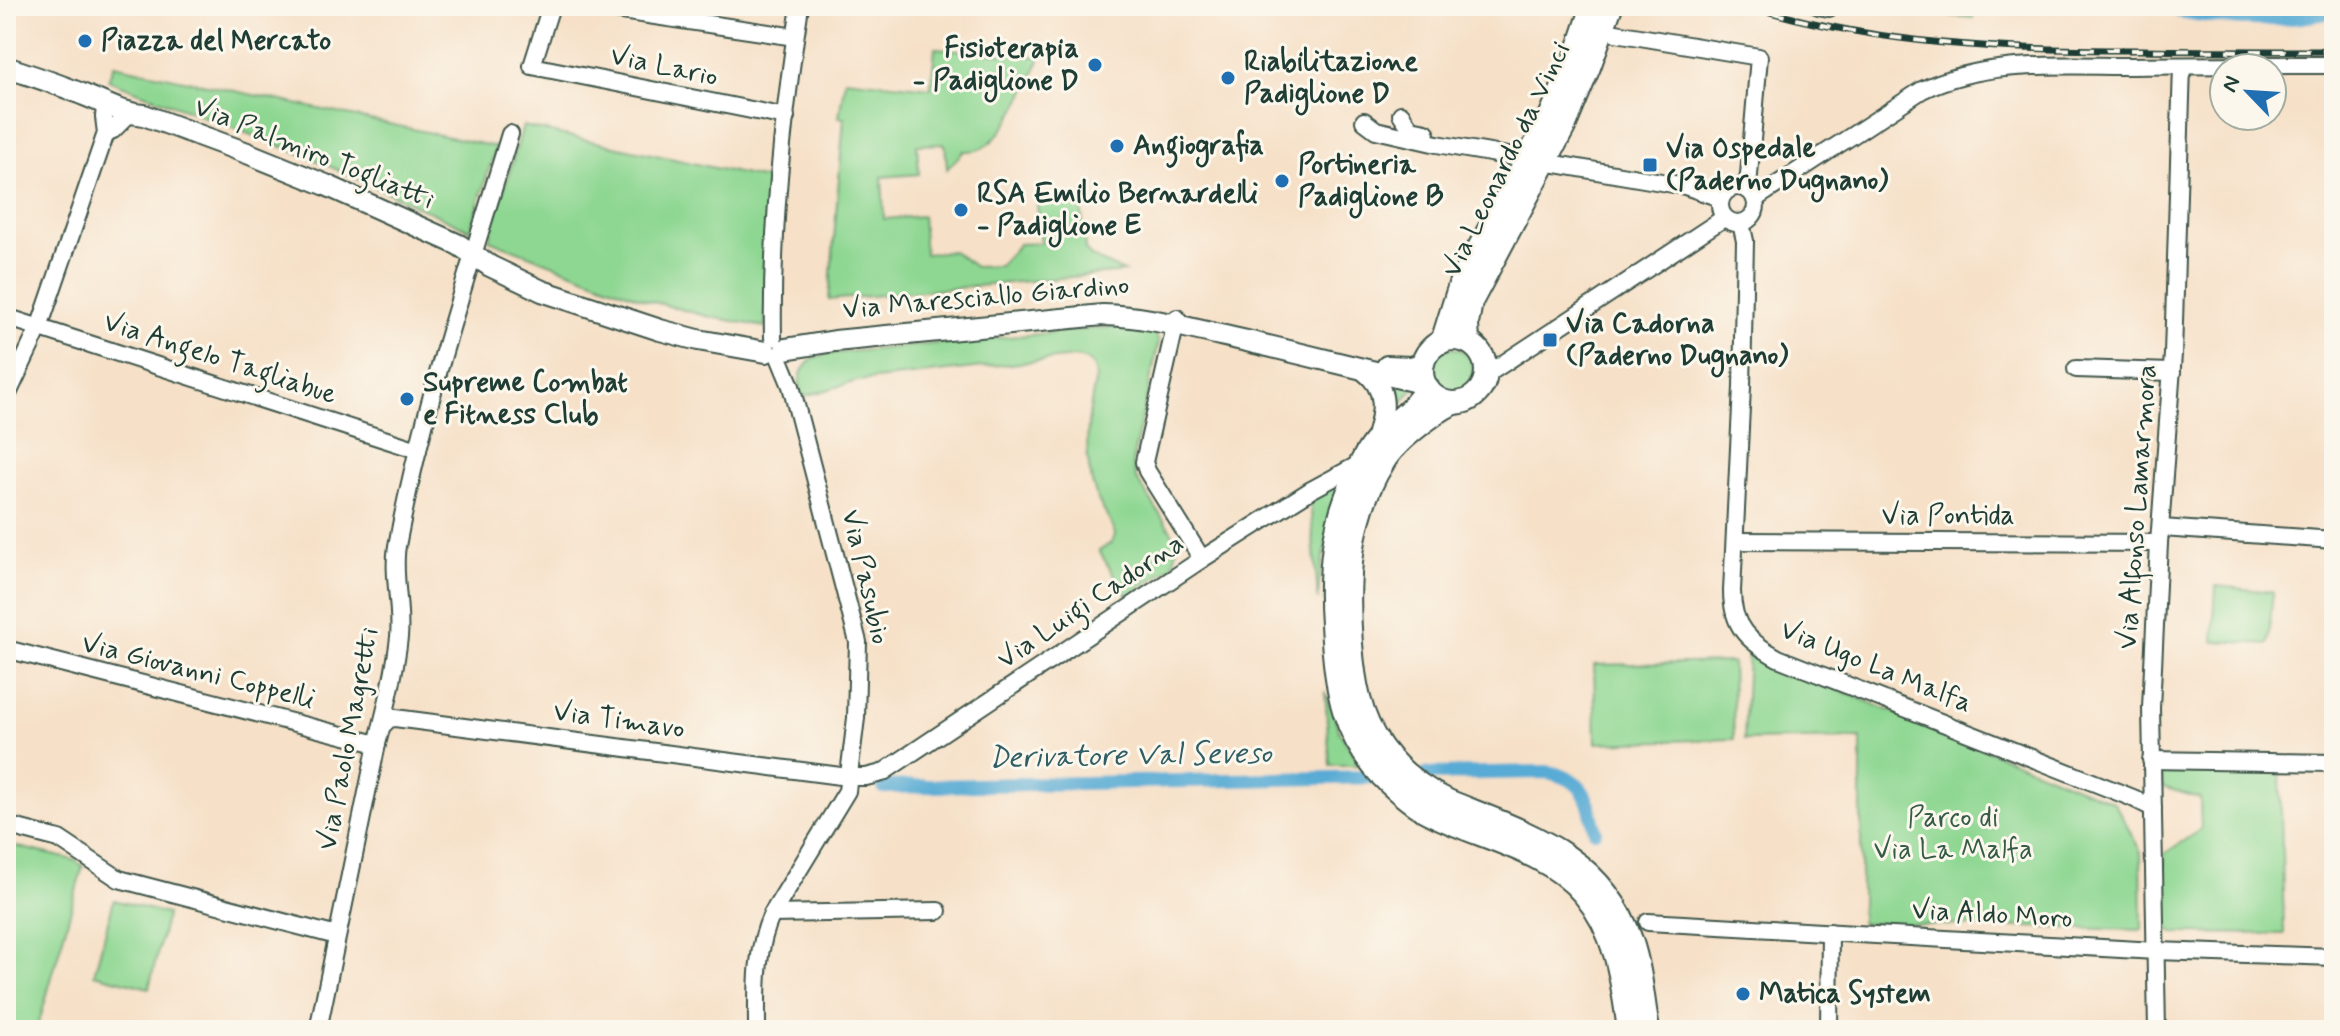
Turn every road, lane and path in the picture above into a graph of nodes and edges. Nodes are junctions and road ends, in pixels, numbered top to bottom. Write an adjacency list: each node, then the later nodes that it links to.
1 (551, 6): 15 (street, Via Lario)
2 (588, 6): 7 (street)
3 (800, 6): 7 (street, Via Pasubio)
4 (1593, 6): 20 (main road, Via Leonardo da Vinci)
5 (1611, 6): 20 (main road, Via Leonardo da Vinci)
6 (1616, 33): 21 (street)
7 (795, 37): 15 (street, Via Pasubio)
8 (2334, 65): 9 (street)
9 (2182, 66): 21 (street); 35 (street, Via Alfonso Lamarmora)
10 (6, 67): 12 (street, Via Palmiro Togliatti)
11 (6, 75): 12 (street, Via Palmiro Togliatti)
12 (105, 106): 13 (street, Via Palmiro Togliatti); 17 (street)
13 (129, 114): 17 (street); 25 (street, Via Palmiro Togliatti)
14 (1401, 114): 19 (street)
15 (786, 117): 31 (street, Via Pasubio)
16 (1364, 121): 19 (street)
17 (106, 133): 28 (street)
18 (510, 134): 25 (street, Via Paolo Magretti)
19 (1504, 156): 20 (street)
20 (1536, 161): 22 (street); 29 (main road, Via Leonardo da Vinci); 30 (main road, Via Leonardo da Vinci)
21 (1751, 194): 22 (street); 24 (street)
22 (1720, 198): 23 (street)
23 (1724, 218): 24 (street); 36 (street)
24 (1741, 223): 45 (street, Via Ugo La Malfa)
25 (474, 255): 31 (street, Via Palmiro Togliatti); 41 (street, Via Paolo Magretti)
26 (6, 317): 28 (street, Via Angelo Tagliabue)
27 (1176, 321): 31 (street, Via Maresciallo Giardino); 32 (street, Via Maresciallo Giardino); 34 (street, Via Maresciallo Giardino); 46 (street)
28 (39, 328): 38 (street); 41 (street, Via Angelo Tagliabue)
29 (1442, 342): 30 (main road); 32 (main road)
30 (1468, 342): 36 (main road)
31 (780, 347): 52 (street, Via Pasubio)
32 (1424, 363): 37 (main road)
33 (2076, 369): 35 (street)
34 (1364, 370): 37 (street, Via Maresciallo Giardino); 40 (street)
35 (2172, 372): 43 (street, Via Alfonso Lamarmora)
36 (1486, 375): 39 (main road)
37 (1427, 387): 39 (main road); 40 (main road)
38 (6, 398)
39 (1453, 403): 65 (main road)
40 (1376, 440): 42 (main road)
41 (418, 450): 48 (street, Via Paolo Magretti)
42 (1362, 462): 46 (street, Via Luigi Cadorna); 64 (main road)
43 (2161, 536): 44 (street, Via Pontida); 45 (street, Via Pontida); 50 (street, Via Alfonso Lamarmora)
44 (2334, 540)
45 (1736, 541): 53 (street, Via Ugo La Malfa)
46 (1202, 559): 52 (street, Via Luigi Cadorna)
47 (6, 649): 49 (street, Via Giovanni Coppelli)
48 (384, 724): 49 (street, Via Paolo Magretti); 52 (street, Via Timavo)
49 (377, 744): 59 (street, Via Paolo Magretti)
50 (2151, 760): 51 (street); 53 (street, Via Alfonso Lamarmora)
51 (2334, 763)
52 (848, 777): 56 (street, Via Pasubio)
53 (2153, 808): 60 (street, Via Alfonso Lamarmora)
54 (6, 825): 59 (street)
55 (938, 911): 56 (street)
56 (772, 914): 63 (street, Via Pasubio)
57 (1648, 922): 58 (street, Via Aldo Moro)
58 (1830, 932): 60 (street, Via Aldo Moro); 66 (street)
59 (337, 936): 62 (street, Via Paolo Magretti)
60 (2156, 951): 61 (street, Via Aldo Moro); 67 (street, Via Alfonso Lamarmora)
61 (2334, 957)
62 (318, 1030)
63 (757, 1030)
64 (1629, 1030)
65 (1648, 1030)
66 (1829, 1030)
67 (2157, 1030)

